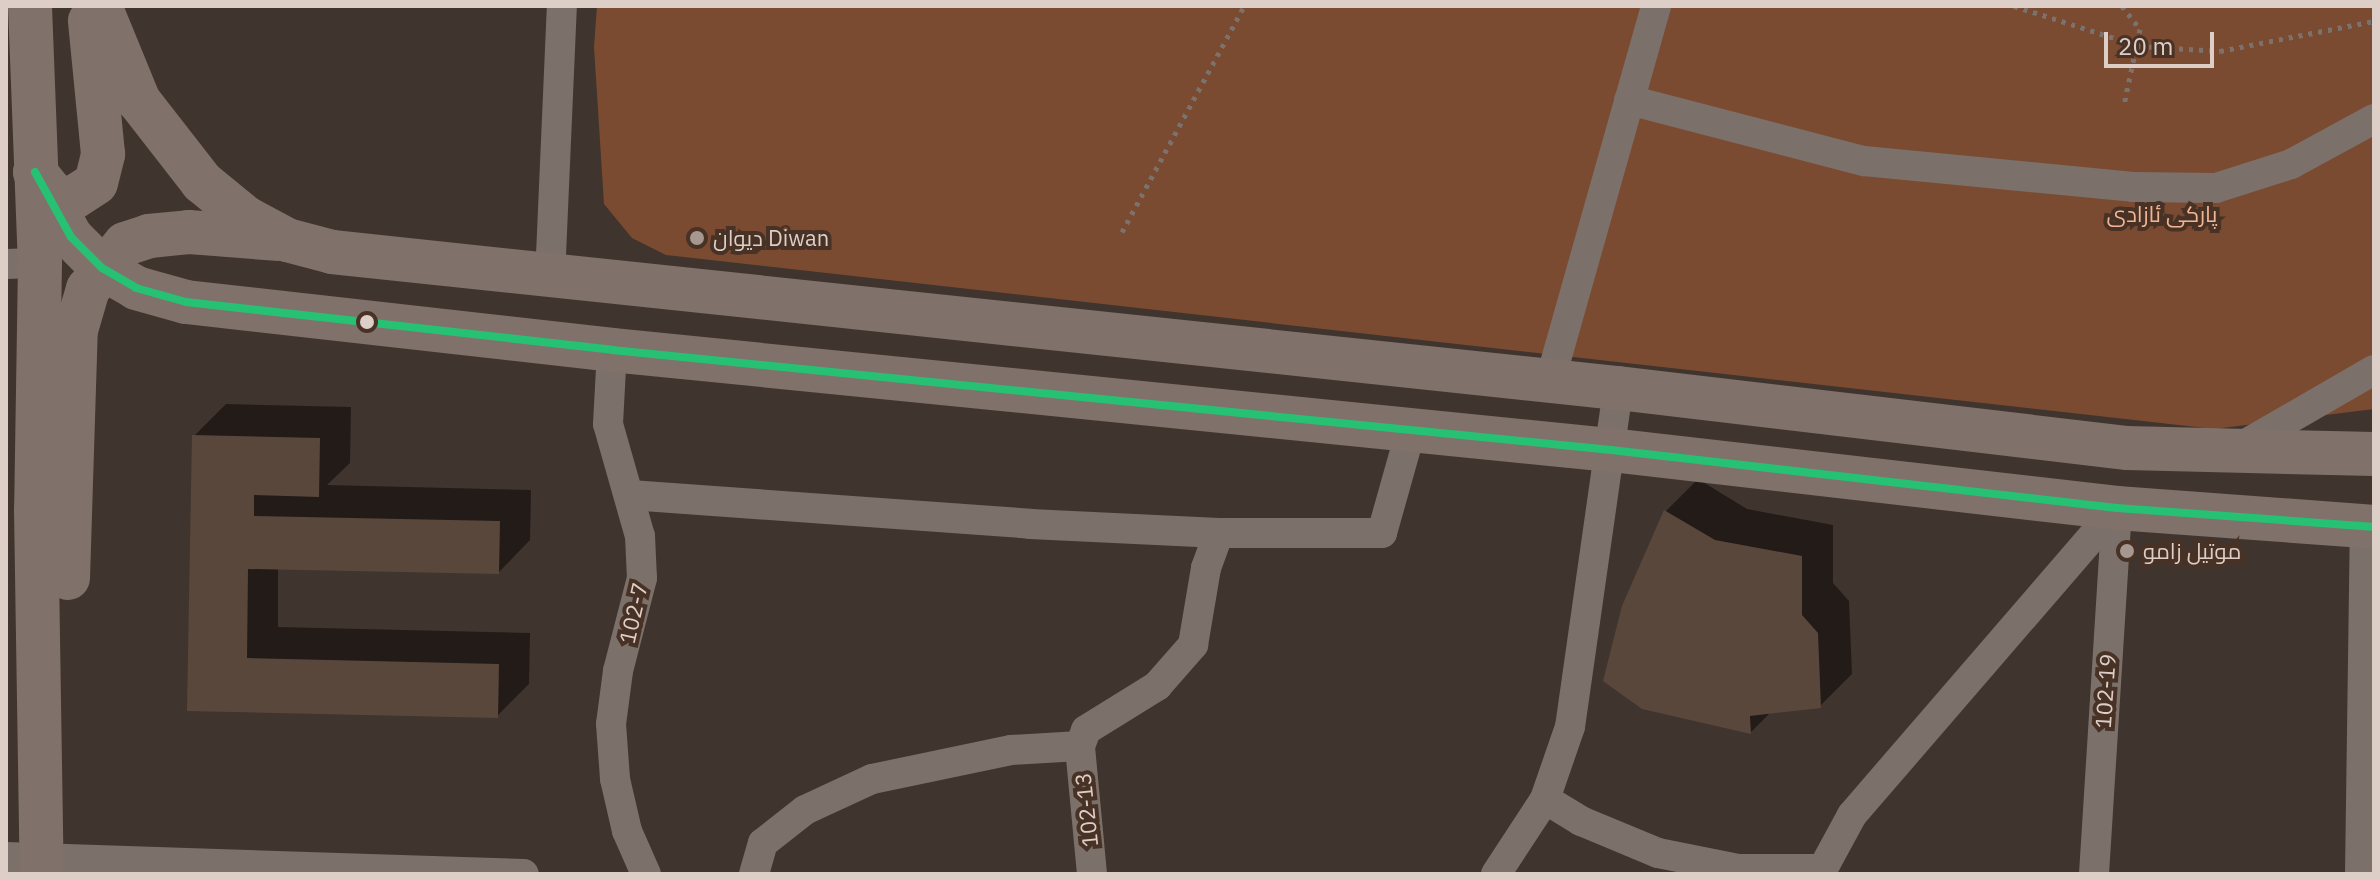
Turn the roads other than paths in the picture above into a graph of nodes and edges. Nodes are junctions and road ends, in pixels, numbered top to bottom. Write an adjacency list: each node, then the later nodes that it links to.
1 (30, 6): 8 (main road)
2 (88, 6): 8 (main road)
3 (100, 6): 9 (main road)
4 (562, 6): 12 (street)
5 (1656, 6): 6 (street)
6 (1629, 100): 7 (street); 15 (street)
7 (2374, 119)
8 (35, 172): 10 (main road); 11 (main road)
9 (287, 240): 11 (main road); 12 (main road)
10 (23, 263): 29 (main road)
11 (102, 268): 13 (main road); 29 (main road)
12 (550, 278): 15 (main road)
13 (612, 350): 17 (main road); 23 (street, 102-7)
14 (2374, 370): 21 (street)
15 (1550, 381): 16 (main road)
16 (1618, 388): 19 (street); 21 (main road)
17 (1411, 430): 19 (main road); 26 (street)
18 (2374, 441): 20 (main road)
19 (1611, 450): 24 (main road); 28 (street)
20 (2324, 451): 21 (main road); 22 (main road)
21 (2231, 453)
22 (2374, 454)
23 (630, 495): 26 (street); 32 (street, 102-7)
24 (2117, 508): 25 (main road); 30 (street); 36 (street, 102-19)
25 (2370, 526): 37 (street)
26 (1219, 533): 27 (street)
27 (1080, 746): 33 (street); 34 (street, 102-13)
28 (1545, 799): 30 (street); 35 (street)
29 (47, 864): 31 (street)
30 (1821, 872)
31 (524, 874)
32 (646, 874)
33 (754, 874)
34 (1092, 874)
35 (1496, 874)
36 (2094, 874)
37 (2360, 874)

